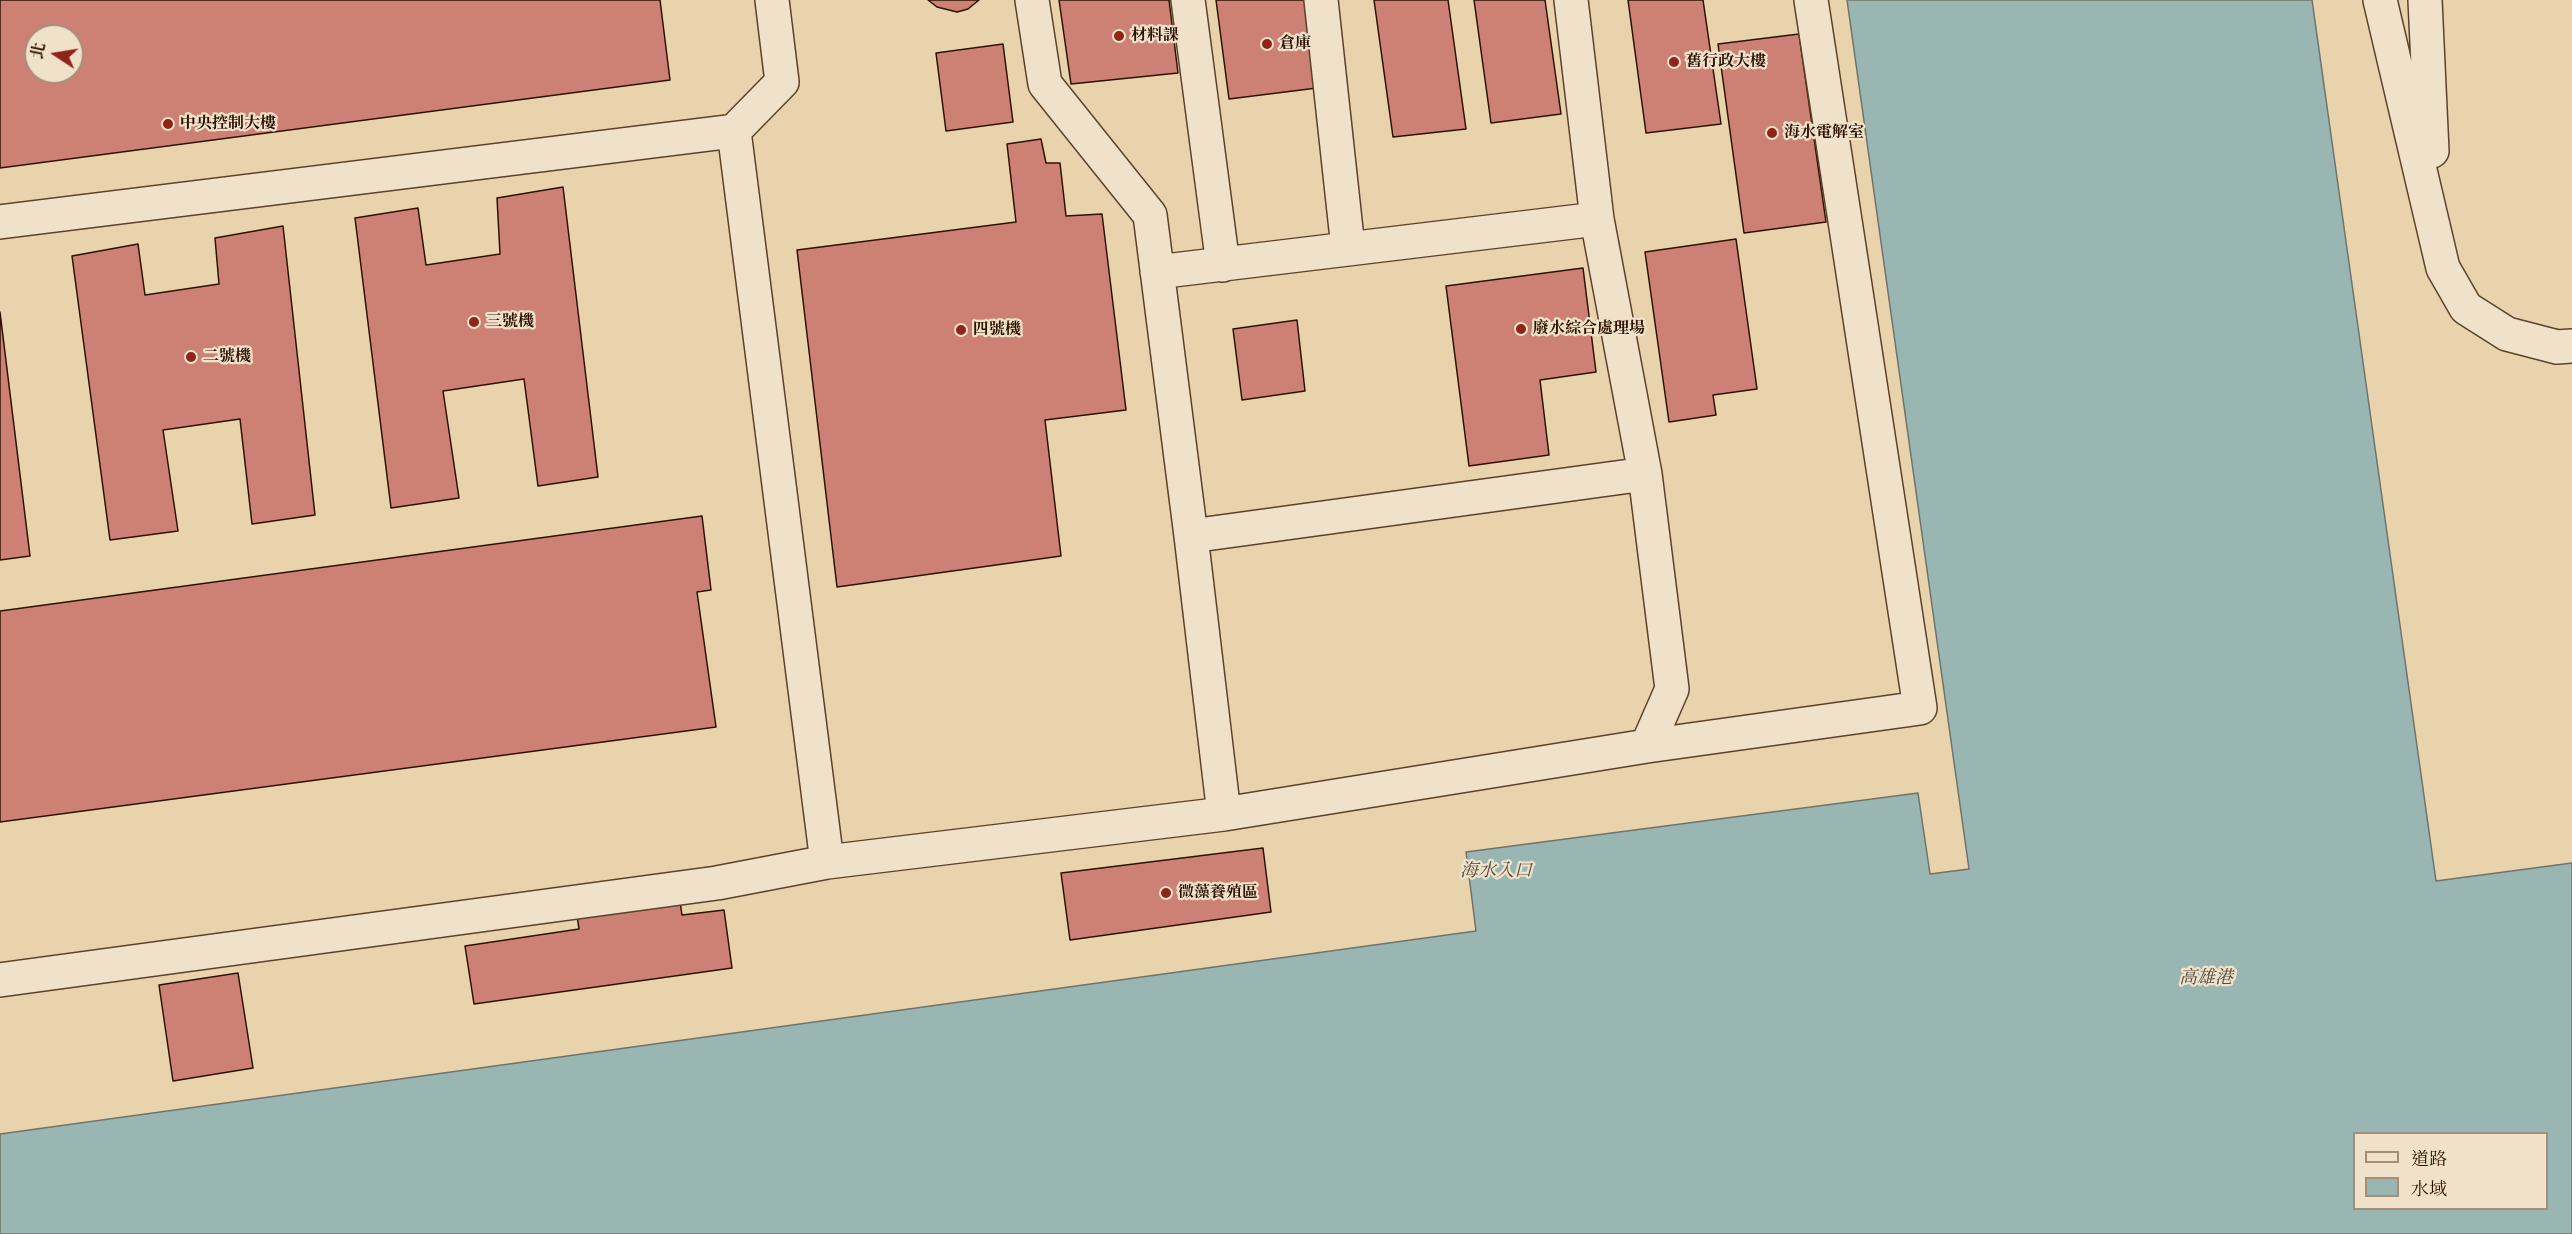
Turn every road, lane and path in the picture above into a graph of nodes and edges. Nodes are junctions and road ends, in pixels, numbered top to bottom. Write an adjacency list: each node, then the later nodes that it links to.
1 (772, 0): 9 (street)
2 (1032, 0): 15 (street)
3 (1188, 0): 14 (street)
4 (1321, 0): 13 (street)
5 (1571, 0): 10 (street)
6 (1810, 0): 19 (street)
7 (2380, 0): 12 (street)
8 (2425, 0): 12 (street)
9 (734, 131): 11 (street); 21 (street)
10 (1597, 219): 13 (street); 17 (street)
11 (0, 222)
12 (2435, 225): 16 (street)
13 (1348, 248): 14 (street)
14 (1223, 265): 15 (street)
15 (1157, 272): 18 (street)
16 (2572, 346)
17 (1646, 474): 18 (street); 19 (street)
18 (1191, 536): 20 (street)
19 (1647, 746): 20 (street)
20 (1224, 814): 21 (street)
21 (827, 862): 22 (street)
22 (0, 980)

